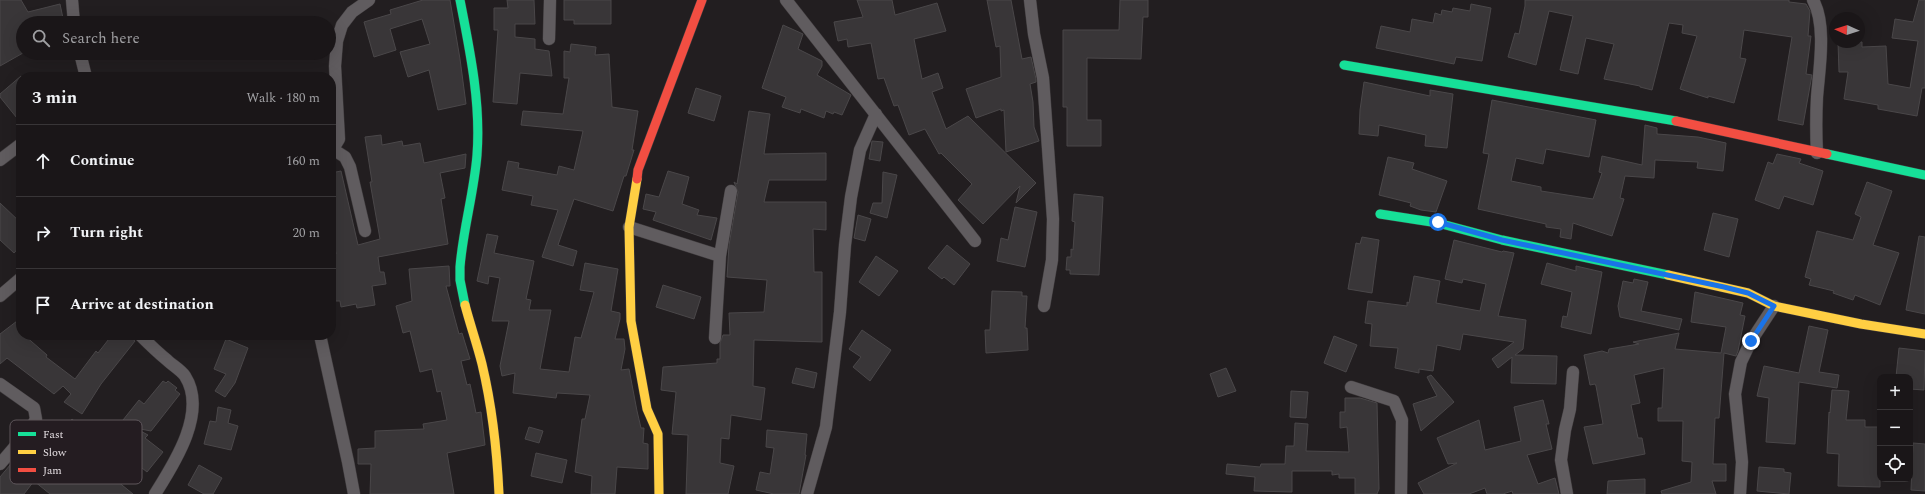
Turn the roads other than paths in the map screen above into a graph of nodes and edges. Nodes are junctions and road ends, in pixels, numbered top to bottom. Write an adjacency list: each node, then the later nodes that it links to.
1 (72, 0): 9 (street)
2 (369, 0): 11 (street)
3 (460, 0): 47 (street)
4 (550, 0): 10 (street)
5 (702, 0): 27 (street)
6 (786, 0): 18 (street)
7 (1030, 0): 33 (street)
8 (1813, 0): 22 (street)
9 (73, 16)
10 (549, 38)
11 (336, 54)
12 (82, 60): 15 (street)
13 (335, 60): 16 (street)
14 (1344, 65): 22 (street)
15 (85, 72)
16 (335, 72)
17 (336, 78): 19 (street)
18 (876, 114): 29 (street); 49 (street)
19 (336, 144)
20 (16, 148): 23 (street)
21 (336, 153): 28 (street)
22 (1817, 153): 24 (street)
23 (0, 160)
24 (1925, 175)
25 (731, 191): 30 (street)
26 (1380, 214): 34 (street)
27 (629, 227): 30 (street); 48 (street)
28 (365, 230)
29 (975, 241)
30 (720, 256): 36 (street)
31 (16, 282): 32 (street)
32 (0, 296)
33 (1044, 306)
34 (1774, 306): 35 (street); 52 (street)
35 (1925, 334)
36 (715, 338)
37 (145, 340): 45 (street)
38 (321, 340): 46 (street)
39 (1573, 372): 51 (street)
40 (0, 384): 42 (street)
41 (1351, 387): 50 (street)
42 (35, 420)
43 (10, 452): 44 (street)
44 (0, 464)
45 (155, 494)
46 (354, 494)
47 (499, 494)
48 (658, 494)
49 (807, 494)
50 (1401, 494)
51 (1567, 494)
52 (1740, 494)

